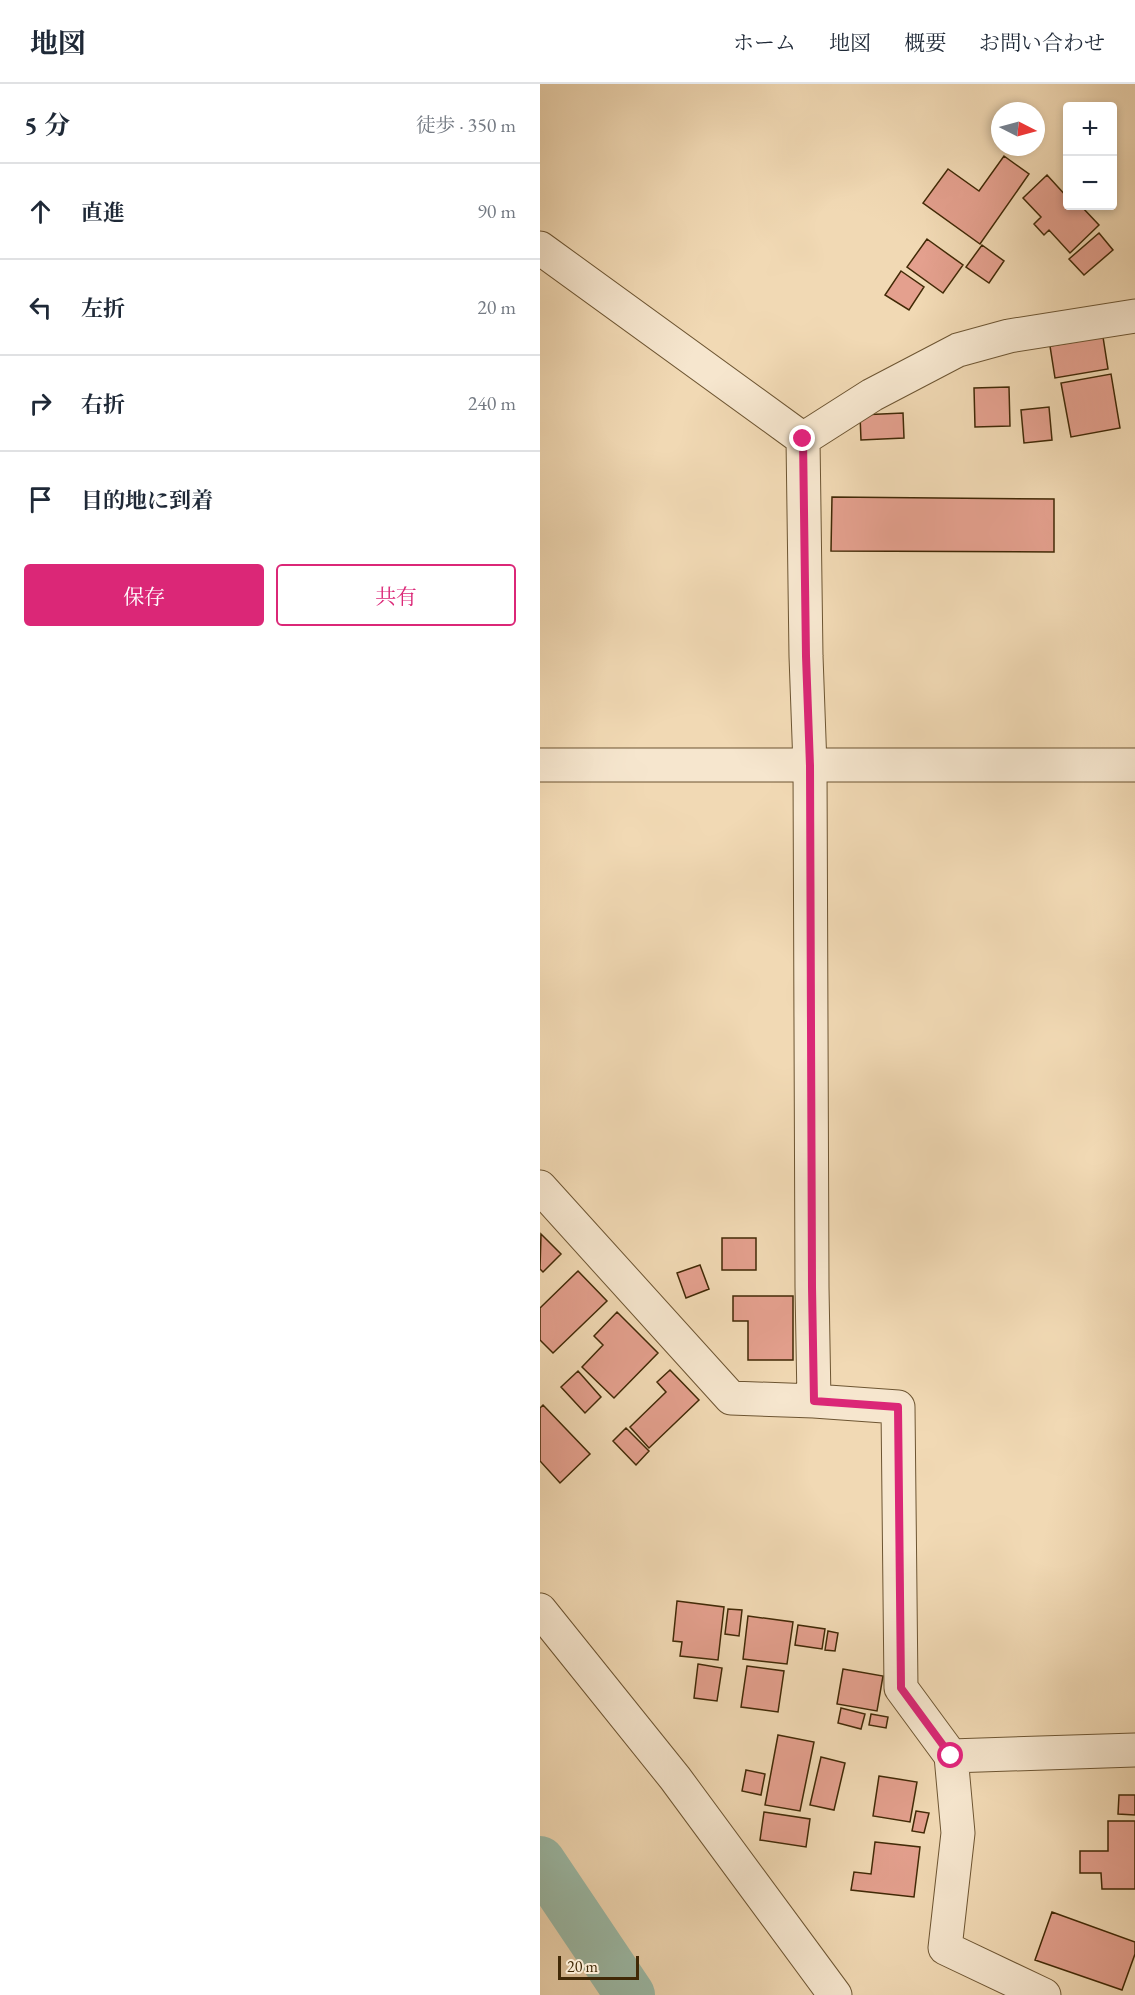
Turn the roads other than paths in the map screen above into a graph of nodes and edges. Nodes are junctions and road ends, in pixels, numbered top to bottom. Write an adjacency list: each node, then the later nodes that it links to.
1 (540, 248): 3 (street)
2 (1135, 316): 3 (street)
3 (803, 439): 6 (street)
4 (540, 765): 6 (street)
5 (1135, 765): 6 (street)
6 (810, 766): 8 (street)
7 (540, 1188): 8 (street)
8 (814, 1401): 11 (street)
9 (540, 1611): 12 (street)
10 (1135, 1750): 11 (street)
11 (951, 1756): 13 (street)
12 (835, 1995)
13 (1044, 1995)

